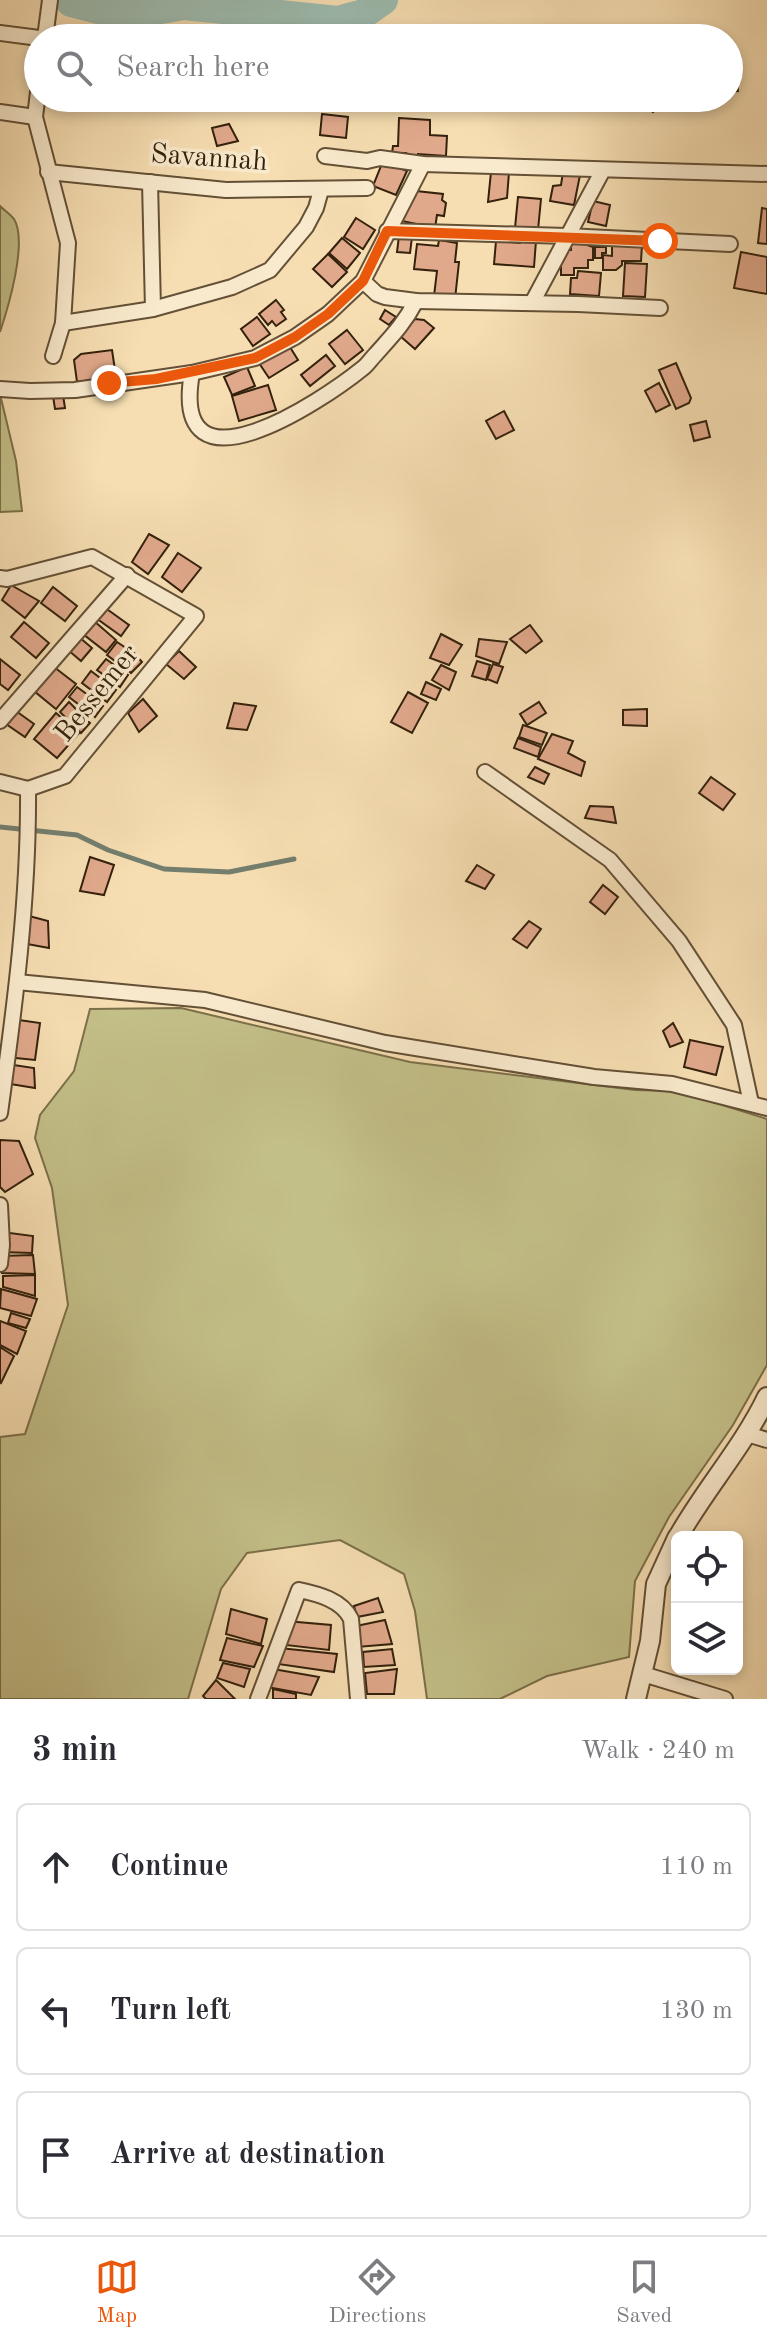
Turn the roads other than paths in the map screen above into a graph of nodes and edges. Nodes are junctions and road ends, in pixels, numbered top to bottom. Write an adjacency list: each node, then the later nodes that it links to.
1 (50, 0): 2 (street)
2 (45, 24)
3 (0, 33): 4 (street)
4 (24, 36)
5 (0, 112): 7 (street)
6 (36, 112): 7 (street)
7 (35, 117): 11 (street)
8 (325, 156): 9 (street)
9 (423, 164): 10 (street); 16 (street)
10 (603, 170): 12 (street); 17 (street)
11 (48, 172): 13 (street, Savannah); 24 (street)
12 (767, 174)
13 (150, 182): 15 (street, Savannah); 23 (street)
14 (367, 188): 15 (street, Savannah)
15 (321, 190): 23 (street)
16 (387, 231): 17 (street); 19 (street)
17 (567, 236): 18 (street); 21 (street)
18 (730, 244)
19 (363, 281): 20 (street); 26 (street)
20 (416, 301): 21 (street); 26 (street)
21 (532, 303): 22 (street)
22 (660, 308)
23 (153, 309): 24 (street)
24 (63, 323): 25 (street)
25 (53, 356)
26 (192, 373): 27 (street)
27 (0, 389)
28 (127, 575): 29 (street); 30 (street); 33 (street, Bessemer)
29 (2, 582)
30 (0, 721)
31 (485, 772): 36 (street)
32 (0, 782): 33 (street)
33 (28, 789): 34 (street)
34 (17, 982): 35 (street); 36 (street)
35 (7, 1015): 38 (street)
36 (751, 1103): 37 (street)
37 (767, 1108)
38 (0, 1113)
39 (0, 1205): 40 (street)
40 (0, 1264)
41 (767, 1397): 42 (street)
42 (747, 1434): 43 (street); 44 (street)
43 (767, 1440)
44 (681, 1531)
45 (671, 1551): 46 (street)
46 (643, 1674): 49 (street); 50 (street)
47 (258, 1699): 48 (street)
48 (358, 1699)
49 (636, 1699)
50 (725, 1699)

